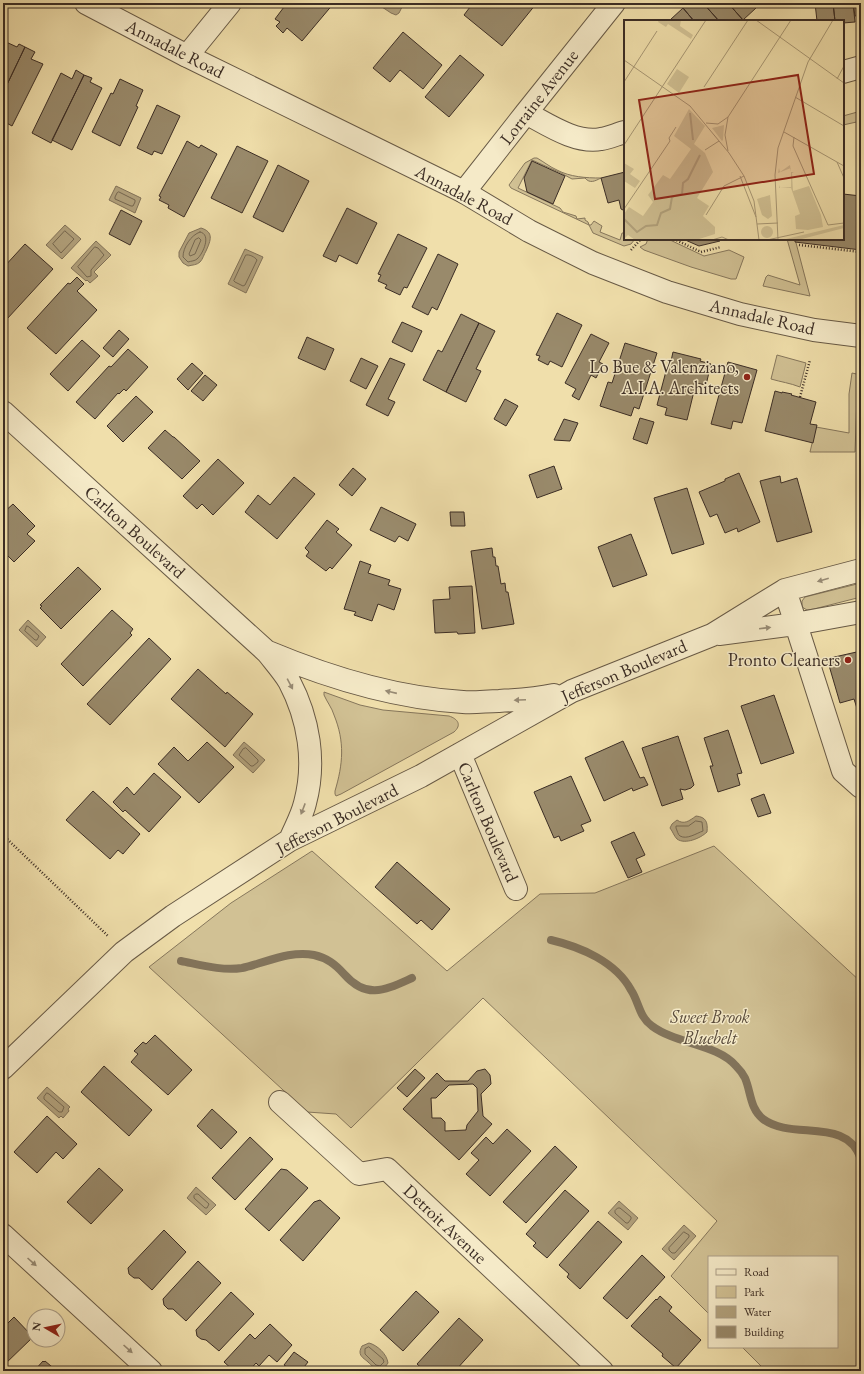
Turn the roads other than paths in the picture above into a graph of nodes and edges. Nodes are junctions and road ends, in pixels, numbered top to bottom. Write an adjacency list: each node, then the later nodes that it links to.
1 (86, 3): 4 (street, Annadale Road)
2 (230, 3): 4 (street)
3 (614, 3): 7 (street, Lorraine Avenue)
4 (187, 56): 9 (street, Annadale Road)
5 (861, 67): 6 (street)
6 (844, 72)
7 (526, 113): 8 (street); 9 (street, Lorraine Avenue)
8 (624, 132)
9 (464, 192): 10 (street, Annadale Road)
10 (861, 336)
11 (3, 412): 17 (street, Carlton Boulevard)
12 (861, 570): 13 (street, Jefferson Boulevard, one-way to 13)
13 (785, 590): 15 (street); 16 (street, Jefferson Boulevard)
14 (861, 612): 15 (street, Jefferson Boulevard)
15 (795, 624): 16 (street, Jefferson Boulevard, one-way to 15); 20 (street)
16 (712, 635): 18 (street, Jefferson Boulevard)
17 (267, 652): 18 (street, Carlton Boulevard, one-way to 17); 21 (street, Carlton Boulevard, one-way to 21)
18 (572, 690): 19 (street, Jefferson Boulevard)
19 (460, 754): 21 (street, Jefferson Boulevard); 22 (street, Carlton Boulevard)
20 (861, 787)
21 (290, 840): 23 (street, Jefferson Boulevard)
22 (516, 889)
23 (3, 1068)
24 (280, 1102): 27 (street, Detroit Avenue)
25 (3, 1235): 26 (street, one-way to 26)
26 (151, 1371)
27 (602, 1371)

